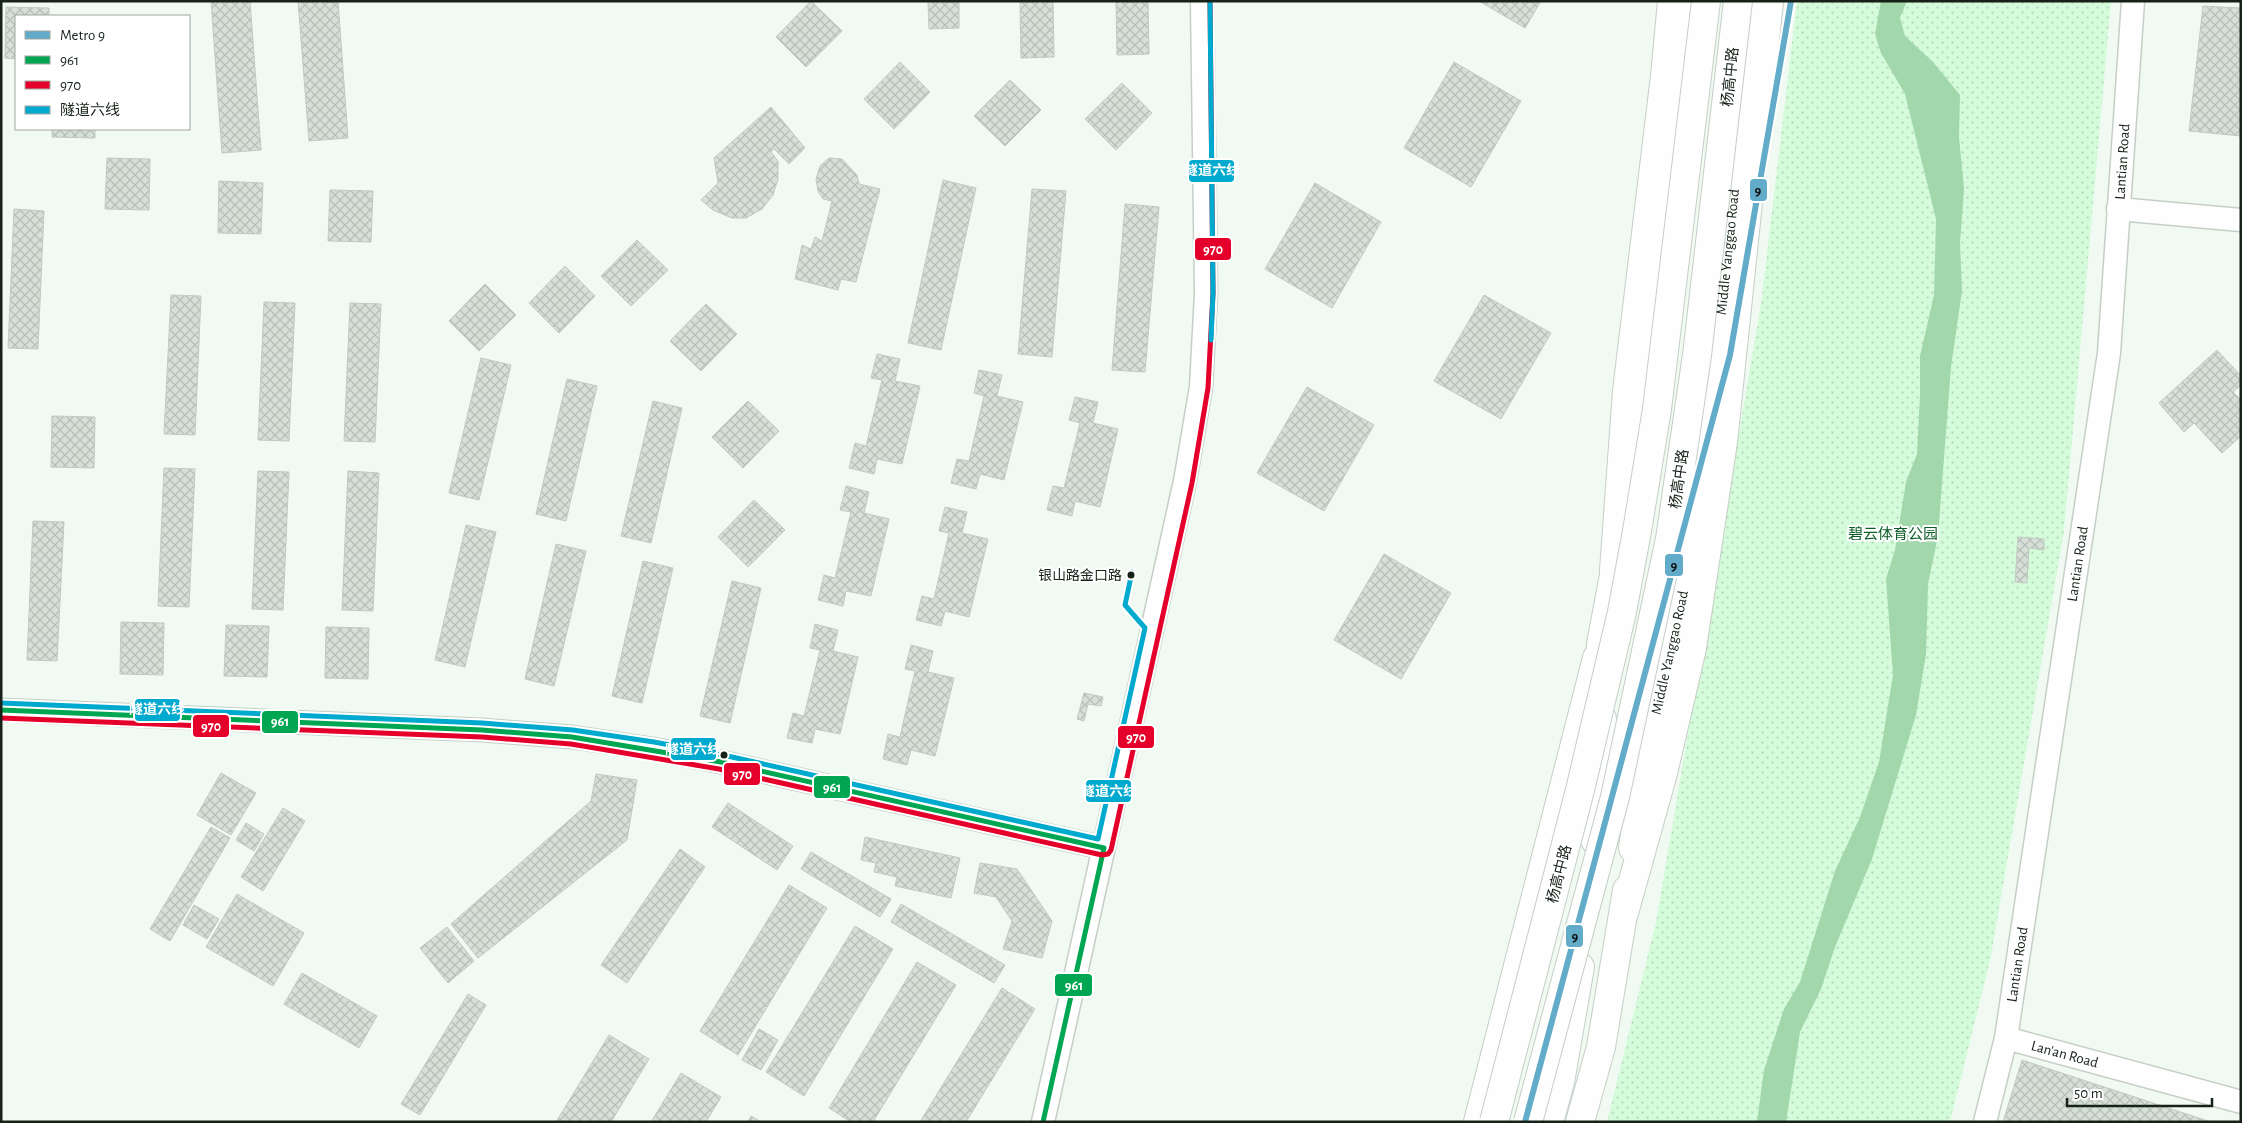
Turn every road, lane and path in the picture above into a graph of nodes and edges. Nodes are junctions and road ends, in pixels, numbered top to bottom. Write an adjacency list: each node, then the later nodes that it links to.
1 (1202, 1): 14 (street)
2 (1672, 1): 11 (main road)
3 (1688, 1): 11 (main road)
4 (1706, 1): 20 (main road, 杨高中路, bridge)
5 (1738, 1): 21 (main road, 杨高中路, bridge)
6 (1754, 1): 15 (main road, Middle Yanggao Road)
7 (1769, 1): 15 (main road)
8 (2133, 1): 9 (street, Lantian Road)
9 (2118, 209): 10 (street); 16 (street, Lantian Road)
10 (2241, 220)
11 (1614, 570): 12 (main road)
12 (1600, 644): 19 (main road); 22 (main road)
13 (1, 710): 14 (street)
14 (1104, 848): 18 (street)
15 (1624, 913): 23 (main road, Middle Yanggao Road)
16 (2006, 1038): 17 (street, Lan'an Road); 24 (street, Lantian Road)
17 (2241, 1102)
18 (1043, 1122)
19 (1478, 1122)
20 (1494, 1122)
21 (1528, 1122)
22 (1549, 1122)
23 (1580, 1122)
24 (1985, 1122)

